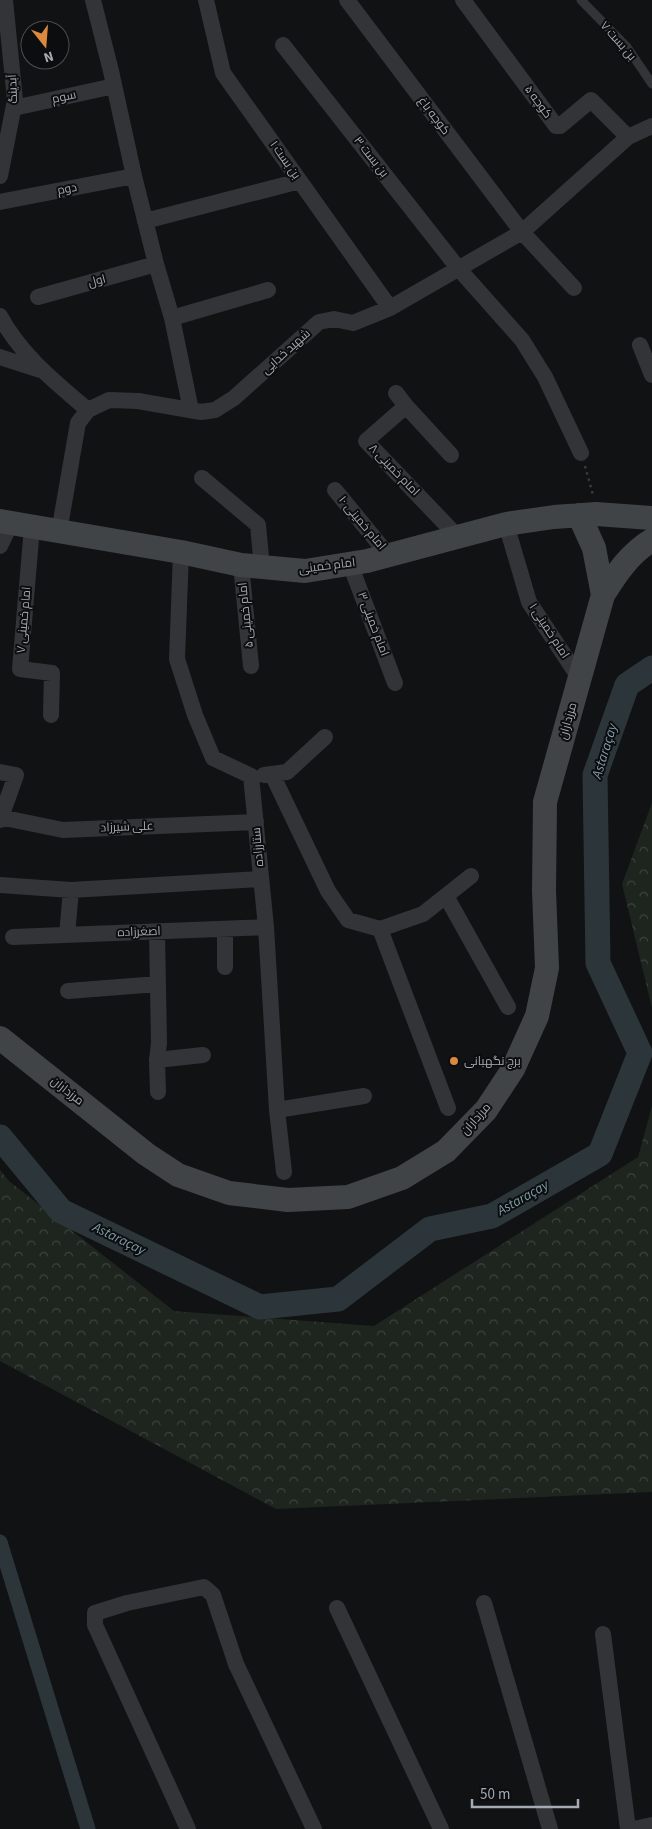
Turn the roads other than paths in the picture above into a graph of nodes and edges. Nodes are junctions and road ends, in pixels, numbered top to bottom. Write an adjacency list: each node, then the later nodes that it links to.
1 (5, 0): 10 (street, آبدینگ)
2 (93, 0): 9 (street)
3 (206, 0): 15 (street, بن بست ۱)
4 (347, 0): 18 (street, کوچه باغ)
5 (463, 0): 12 (street, کوچه ۵)
6 (581, 0): 8 (lane, بن بست ۷)
7 (283, 45): 20 (street, بن بست ۳)
8 (652, 84)
9 (114, 86): 10 (street, سوم); 14 (street)
10 (14, 108): 13 (street, آبدینگ)
11 (652, 126): 12 (street, شهید خدایی)
12 (628, 137): 18 (street, شهید خدایی)
13 (0, 176)
14 (134, 176): 16 (street, دوم); 17 (street)
15 (300, 181): 17 (street); 24 (street, بن بست ۱)
16 (0, 202)
17 (145, 221): 19 (street)
18 (522, 232): 20 (street, شهید خدایی); 21 (street, کوچه باغ)
19 (156, 264): 23 (street, اول); 26 (street)
20 (458, 268): 24 (street, شهید خدایی); 35 (street, بن بست ۳)
21 (574, 288)
22 (268, 290): 26 (street)
23 (38, 297)
24 (390, 308): 34 (street, شهید خدایی)
25 (0, 316): 29 (street)
26 (172, 318): 34 (street)
27 (640, 345): 30 (street)
28 (0, 357): 29 (street)
29 (42, 370): 33 (street)
30 (652, 375)
31 (396, 393): 32 (street)
32 (406, 406): 36 (street); 44 (street, امام خمینی ۸)
33 (88, 410): 34 (street, شهید خدایی); 43 (street)
34 (192, 410)
35 (581, 453)
36 (452, 455)
37 (202, 478): 50 (street, امام خمینی ۵)
38 (334, 490): 48 (street, امام خمینی ۱۰)
39 (587, 514): 40 (street, امام خمینی); 42 (street, امام خمینی); 51 (street, مرزداران)
40 (652, 518)
41 (14, 524): 43 (street, امام خمینی); 46 (street); 55 (street, امام خمینی ۷)
42 (506, 524): 44 (street, امام خمینی); 53 (street, امام خمینی ۱)
43 (59, 532): 47 (street, امام خمینی)
44 (458, 537): 48 (street, امام خمینی)
45 (652, 540): 51 (street, مرزداران)
46 (0, 546)
47 (181, 552): 50 (street, امام خمینی); 59 (street)
48 (389, 556): 49 (street, امام خمینی)
49 (350, 564): 50 (street, امام خمینی); 54 (street, امام خمینی ۳)
50 (252, 566): 52 (street, امام خمینی ۵)
51 (603, 595): 53 (street, مرزداران)
52 (251, 666)
53 (580, 679): 77 (street, مرزداران)
54 (395, 683)
55 (52, 715)
56 (325, 737): 58 (street)
57 (0, 772): 60 (street)
58 (272, 774): 59 (street); 69 (street)
59 (251, 776): 61 (street, ستارزاده)
60 (0, 818): 61 (street, علی شیرزاد)
61 (256, 822): 63 (street, ستارزاده)
62 (471, 876): 66 (street)
63 (261, 879): 65 (street); 67 (street, ستارزاده)
64 (0, 885): 65 (street)
65 (71, 890): 71 (street)
66 (446, 896): 69 (street); 76 (street)
67 (266, 927): 68 (street, اصغرزاده); 83 (street, ستارزاده)
68 (225, 929): 70 (street, اصغرزاده); 73 (street)
69 (380, 930): 82 (street)
70 (157, 932): 71 (street, اصغرزاده); 74 (street)
71 (67, 935): 72 (street, اصغرزاده)
72 (13, 937)
73 (225, 967)
74 (158, 984): 75 (street); 79 (street)
75 (68, 991)
76 (508, 1006)
77 (0, 1038)
78 (203, 1055): 79 (street)
79 (157, 1060): 80 (street)
80 (158, 1092)
81 (364, 1096): 83 (street)
82 (448, 1108)
83 (277, 1110): 84 (street, ستارزاده)
84 (284, 1172)
85 (484, 1603): 92 (street)
86 (337, 1608): 91 (street)
87 (603, 1634): 93 (street)
88 (652, 1825): 94 (street)
89 (188, 1829): 90 (street)
90 (314, 1829)
91 (440, 1829)
92 (550, 1829)
93 (628, 1829)
94 (634, 1829)

